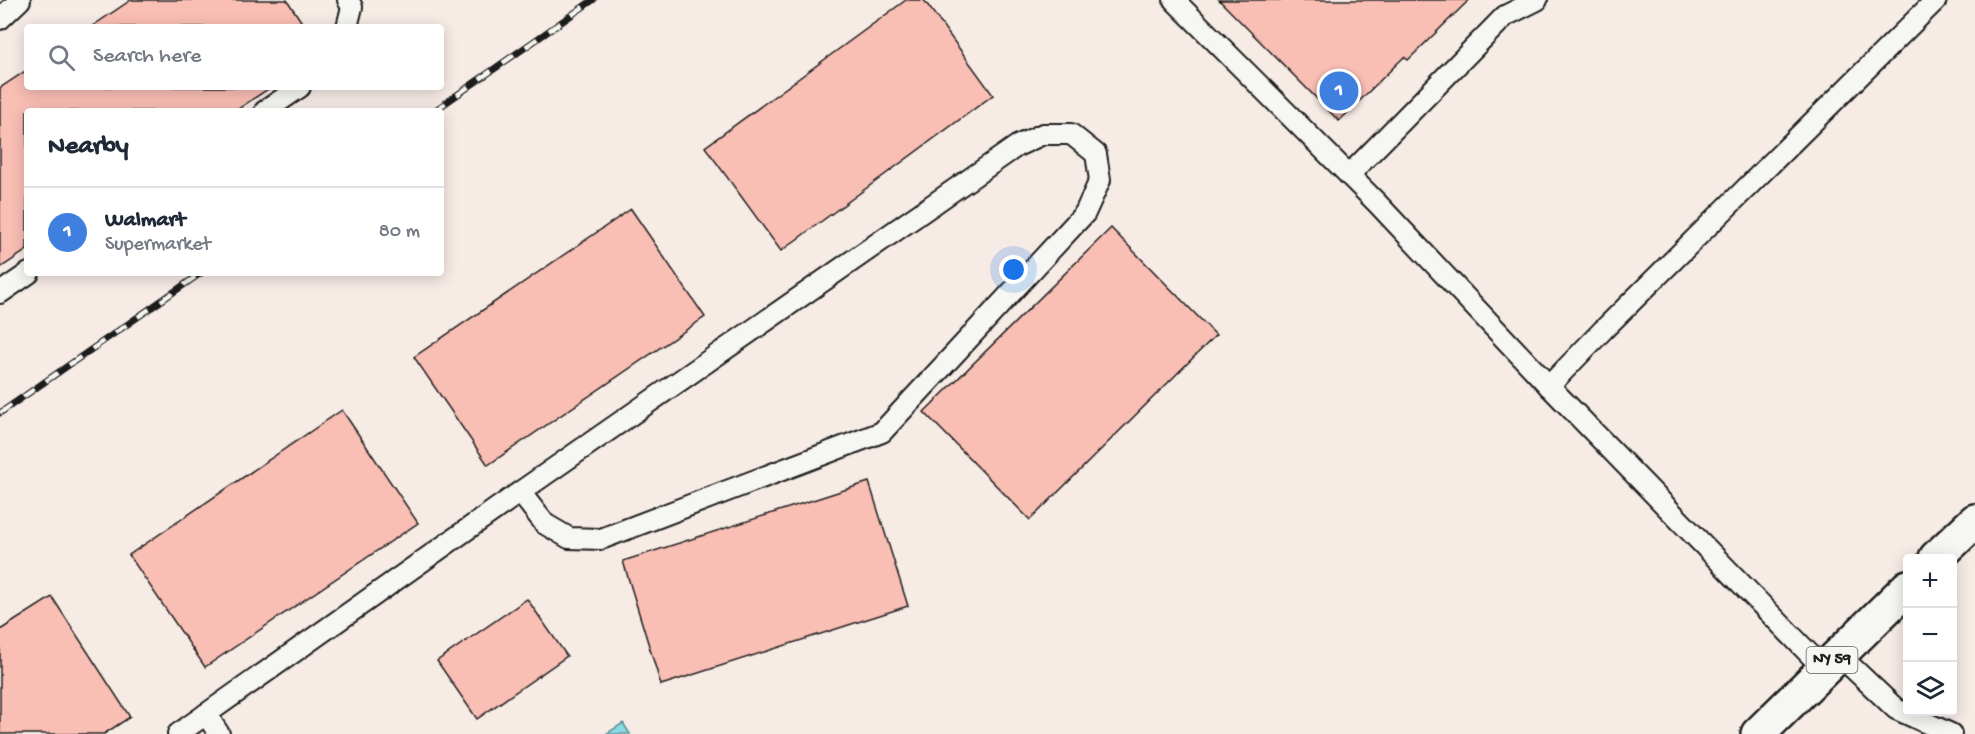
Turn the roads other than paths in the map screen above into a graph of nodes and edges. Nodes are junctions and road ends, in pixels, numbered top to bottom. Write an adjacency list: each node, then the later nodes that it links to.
1 (20, 0): 6 (lane)
2 (348, 0): 7 (lane)
3 (1174, 0): 10 (lane)
4 (1536, 0): 10 (lane)
5 (1936, 0): 13 (lane)
6 (0, 18)
7 (348, 24)
8 (296, 90): 9 (lane)
9 (269, 108)
10 (1348, 175): 13 (lane)
11 (25, 276): 12 (lane)
12 (0, 293)
13 (1549, 386): 18 (lane)
14 (520, 492): 14 (lane); 19 (lane)
15 (1975, 521): 16 (main road)
16 (1940, 554)
17 (1903, 592): 18 (main road, NY 59)
18 (1831, 661): 22 (main road, NY 59); 23 (lane)
19 (206, 714): 20 (lane); 21 (lane)
20 (178, 734)
21 (219, 734)
22 (1758, 734)
23 (1950, 734)

